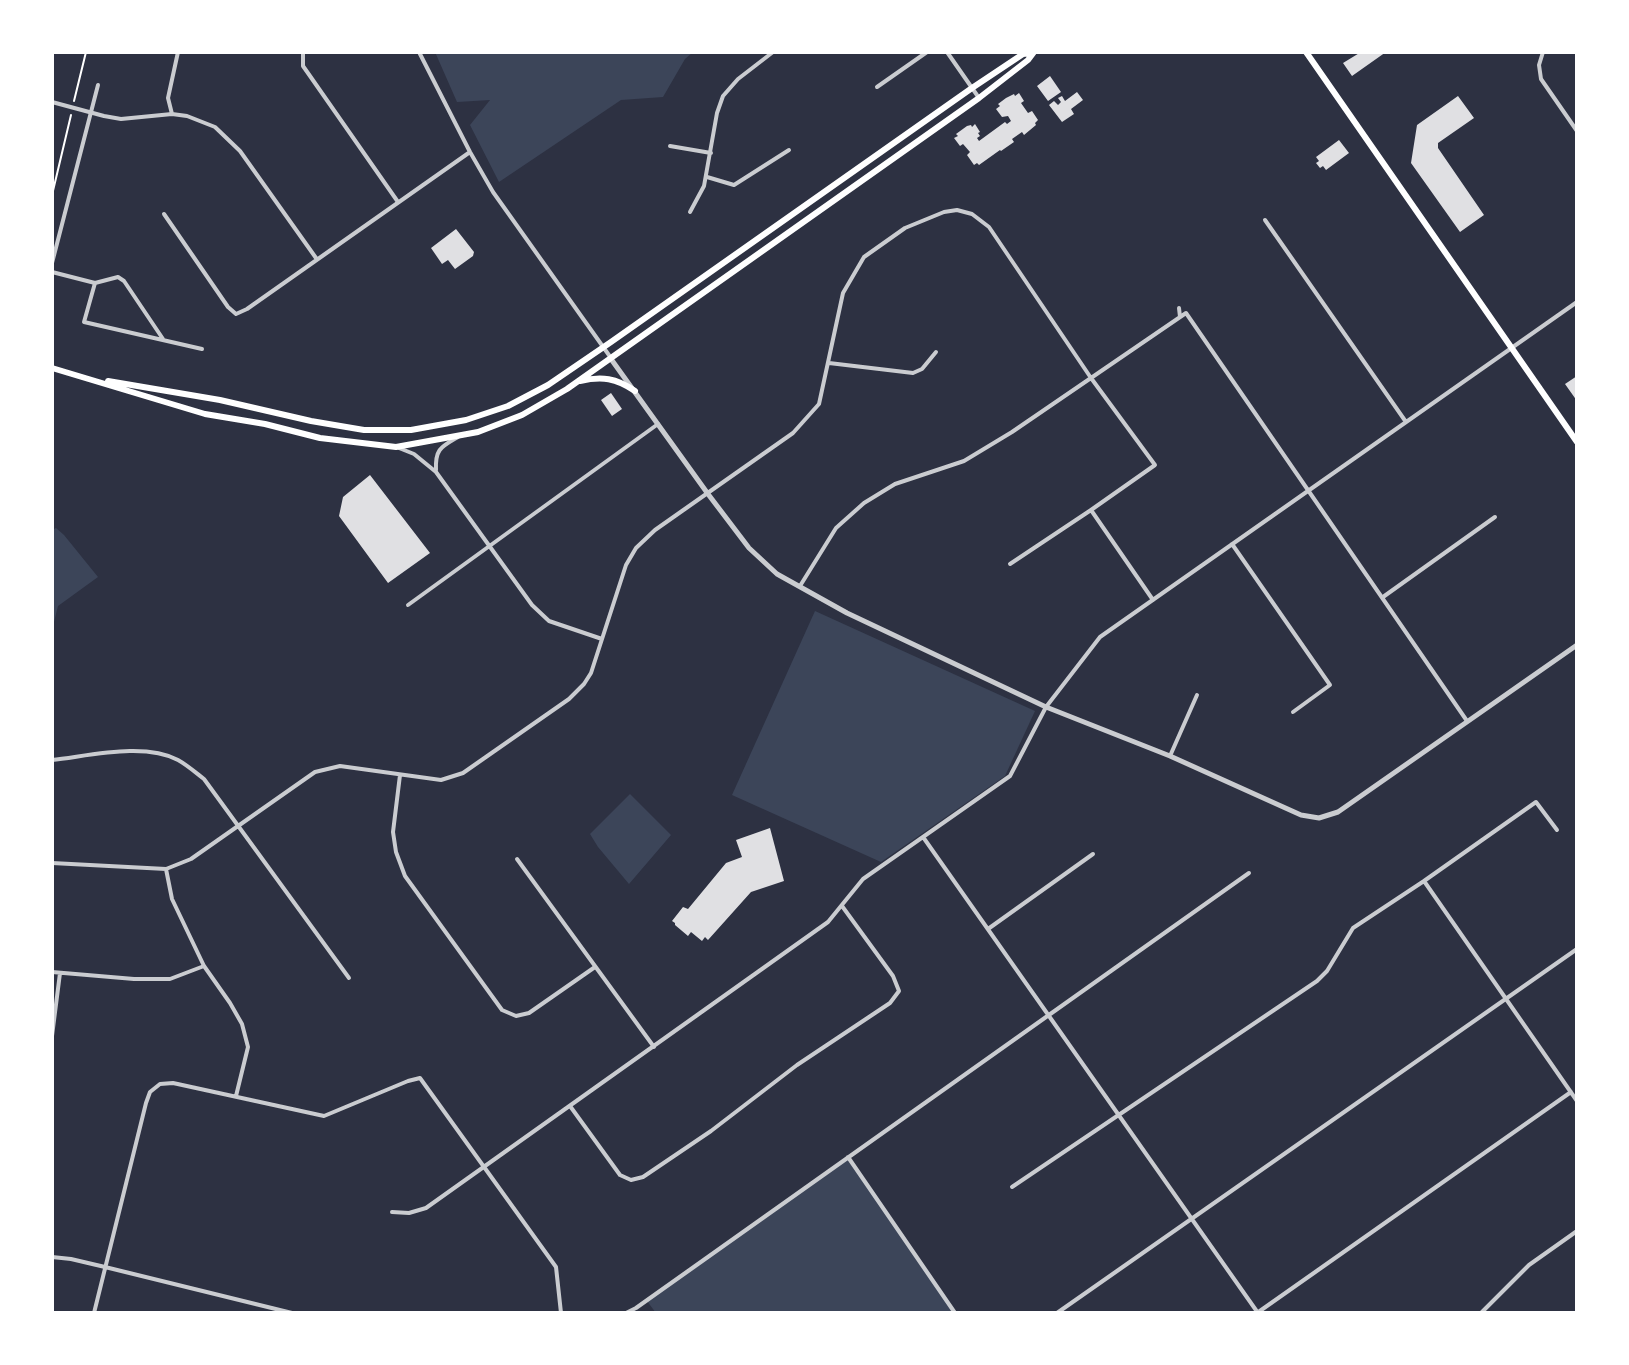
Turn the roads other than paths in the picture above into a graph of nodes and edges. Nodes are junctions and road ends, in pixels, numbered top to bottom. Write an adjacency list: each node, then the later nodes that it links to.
1 (178, 52): 16 (street)
2 (303, 52): 23 (street)
3 (419, 52): 20 (street)
4 (773, 52): 21 (street)
5 (927, 52): 11 (street)
6 (947, 52): 12 (street)
7 (1306, 52): 36 (main road)
8 (1543, 52): 17 (street)
9 (1032, 53): 12 (main road); 13 (main road)
10 (98, 85): 15 (street)
11 (877, 87)
12 (972, 88): 13 (street); 35 (main road)
13 (979, 98): 39 (main road)
14 (52, 102): 15 (street)
15 (90, 112): 16 (street); 28 (street)
16 (172, 114): 27 (street)
17 (1577, 131)
18 (670, 146): 21 (street)
19 (789, 150): 22 (street)
20 (470, 152): 23 (street); 35 (street)
21 (711, 153): 22 (street)
22 (706, 176): 24 (street)
23 (398, 202): 27 (street)
24 (690, 212)
25 (164, 214): 27 (street)
26 (1265, 220): 46 (street)
27 (316, 259)
28 (52, 263)
29 (52, 272): 30 (street)
30 (95, 283): 34 (street); 34 (street)
31 (1577, 302): 36 (street)
32 (1179, 308): 33 (street)
33 (1180, 317): 43 (street); 52 (street)
34 (164, 341): 37 (street)
35 (603, 347): 39 (street); 42 (main road)
36 (1512, 348): 46 (street); 49 (main road)
37 (202, 349)
38 (936, 352): 40 (street)
39 (611, 359): 44 (main road); 45 (street)
40 (829, 363): 43 (street); 53 (street)
41 (52, 368): 42 (main road)
42 (80, 376): 50 (main road)
43 (1091, 378): 54 (street); 59 (street)
44 (577, 382): 45 (main road); 48 (main road)
45 (635, 391): 47 (street)
46 (1406, 422): 52 (street)
47 (658, 424): 53 (street); 57 (street)
48 (460, 436): 50 (main road); 51 (street)
49 (1577, 442)
50 (396, 447): 51 (street)
51 (436, 472): 57 (street)
52 (1308, 491): 56 (street); 60 (street)
53 (708, 494): 59 (street); 63 (street)
54 (1091, 510): 58 (street); 61 (street)
55 (1495, 517): 60 (street)
56 (1232, 544): 61 (street); 67 (street)
57 (489, 546): 62 (street); 63 (street)
58 (1010, 564)
59 (799, 588): 66 (street)
60 (1382, 598): 68 (street)
61 (1153, 600): 66 (street)
62 (408, 605)
63 (602, 639): 71 (street)
64 (1577, 645): 68 (street)
65 (1197, 695): 69 (street)
66 (1046, 707): 69 (street); 74 (street)
67 (1293, 712)
68 (1467, 721): 69 (street)
69 (1170, 756)
70 (52, 760): 72 (street)
71 (400, 775): 72 (street); 85 (street)
72 (238, 826): 78 (street); 88 (street)
73 (1557, 830): 80 (street)
74 (923, 837): 81 (street); 82 (street)
75 (1093, 854): 82 (street)
76 (517, 859): 85 (street)
77 (52, 863): 78 (street)
78 (166, 869): 84 (street)
79 (1249, 873): 90 (street)
80 (1424, 881): 89 (street); 97 (street)
81 (842, 906): 92 (street); 96 (street)
82 (988, 930): 90 (street)
83 (1577, 949): 89 (street)
84 (204, 966): 87 (street); 94 (street)
85 (595, 967): 92 (street)
86 (52, 972): 87 (street)
87 (60, 973): 91 (street)
88 (349, 978)
89 (1505, 1000): 93 (street); 102 (street)
90 (1048, 1014): 97 (street); 98 (street)
91 (52, 1036)
92 (654, 1047): 96 (street)
93 (1571, 1092): 95 (street); 112 (street)
94 (236, 1096): 99 (street); 105 (street)
95 (1577, 1101)
96 (570, 1106): 99 (street)
97 (1119, 1116): 100 (street); 102 (street)
98 (848, 1156): 109 (street); 110 (street)
99 (485, 1166): 101 (street); 108 (street)
100 (1012, 1187)
101 (392, 1212)
102 (1192, 1218): 111 (street); 112 (street)
103 (1577, 1231): 113 (street)
104 (52, 1257): 105 (street)
105 (105, 1267): 106 (street); 107 (street)
106 (94, 1313)
107 (292, 1313)
108 (561, 1313)
109 (626, 1313)
110 (955, 1313)
111 (1057, 1313)
112 (1257, 1313)
113 (1481, 1313)

